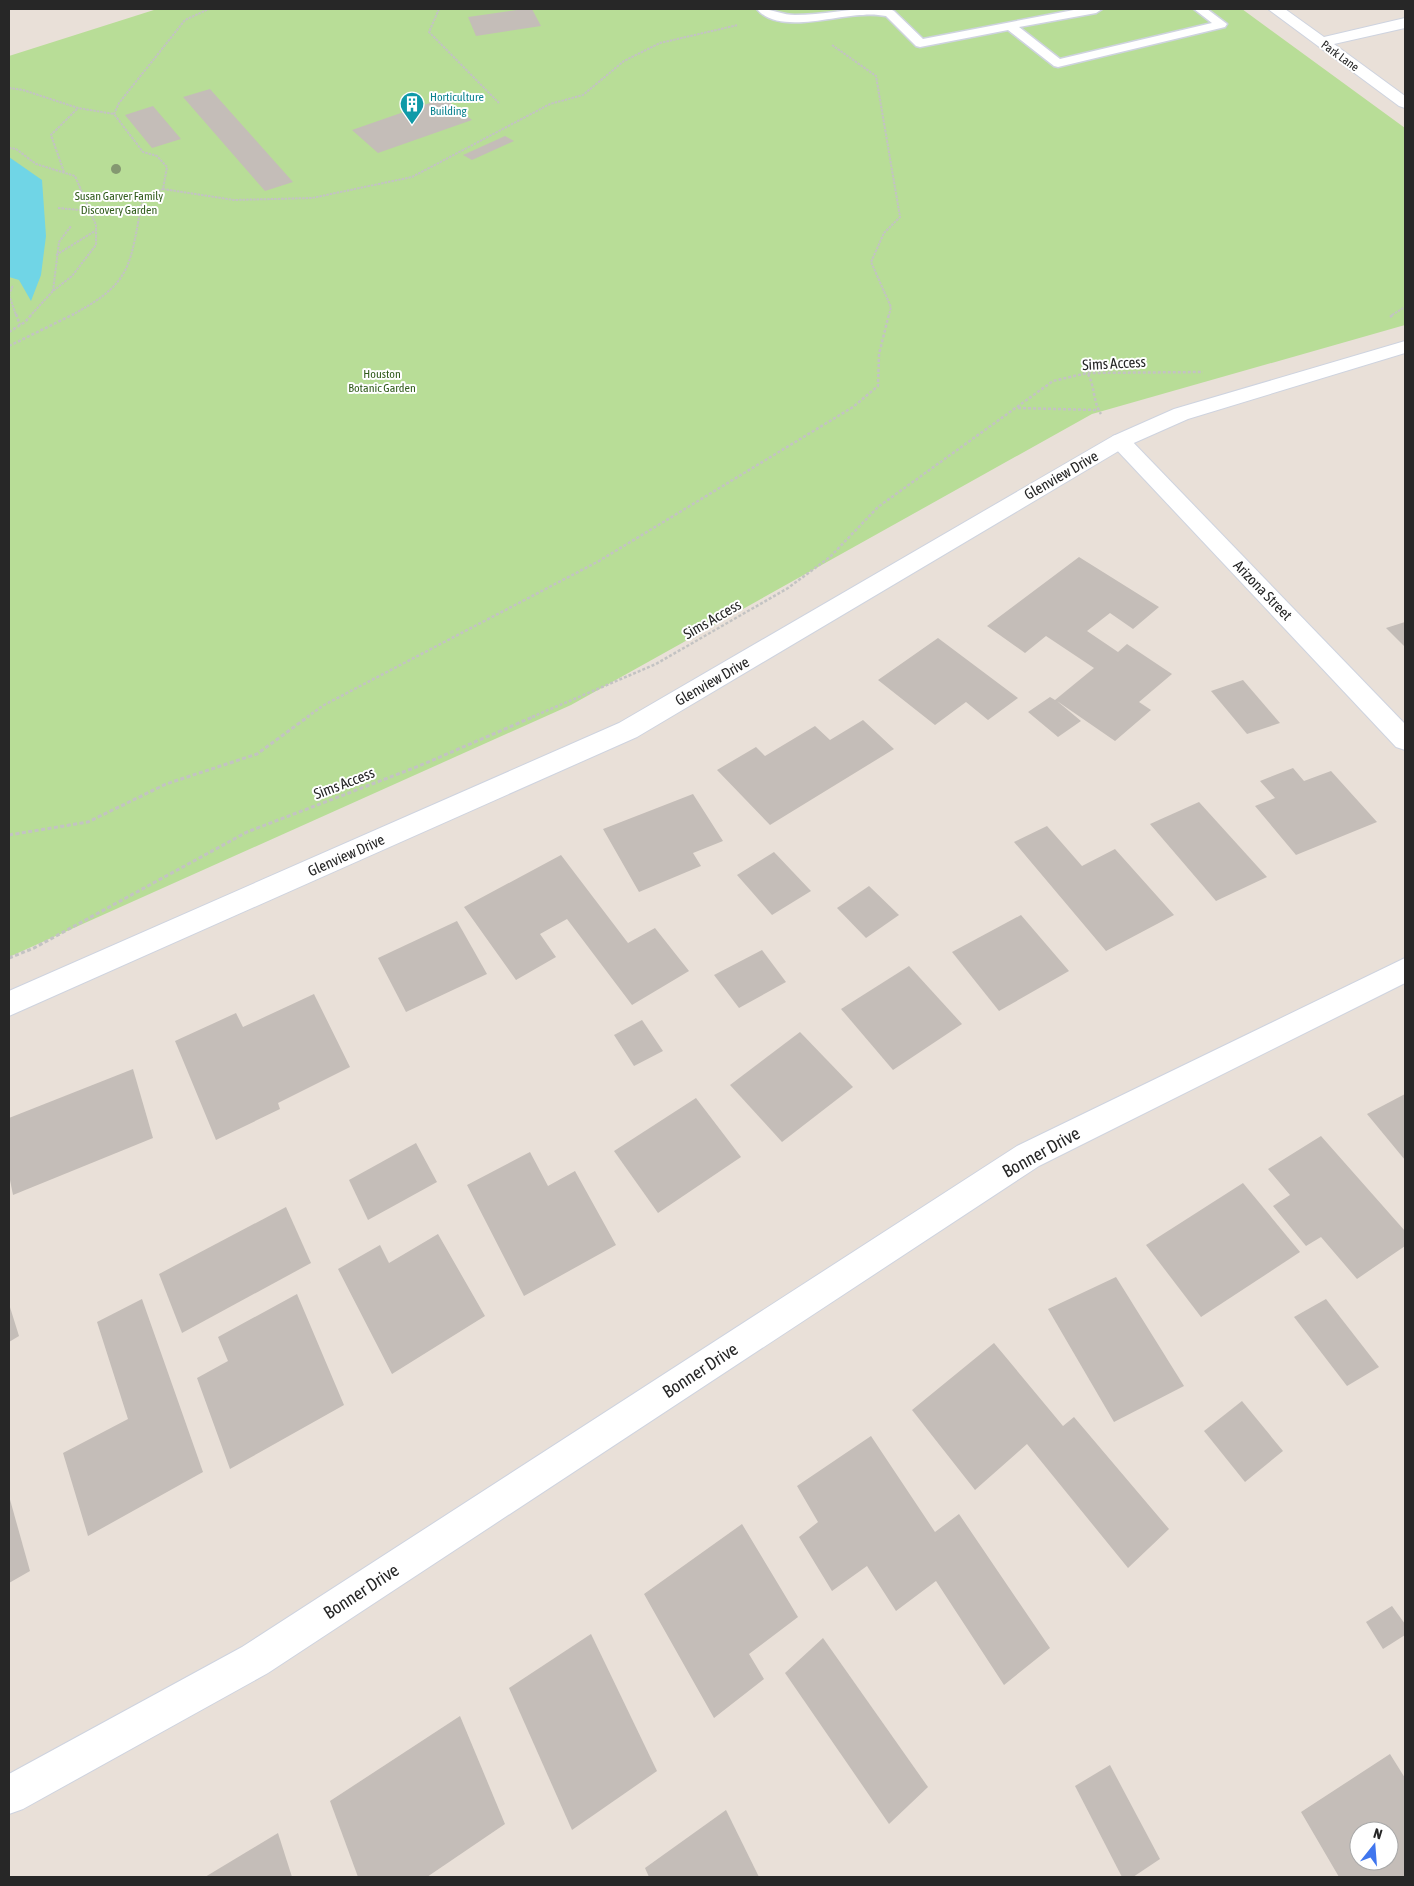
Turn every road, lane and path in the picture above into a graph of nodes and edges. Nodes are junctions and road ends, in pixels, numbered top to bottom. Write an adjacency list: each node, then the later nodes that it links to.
1 (210, 9): 18 (path)
2 (438, 9): 15 (path)
3 (762, 9): 8 (lane)
4 (1096, 9): 11 (lane)
5 (1200, 9): 11 (lane)
6 (1276, 9): 12 (street, Park Lane)
7 (904, 10): 8 (lane)
8 (890, 13): 11 (lane)
9 (1405, 23): 12 (street)
10 (743, 24): 21 (path)
11 (1009, 26)
12 (1321, 42): 16 (street, Park Lane)
13 (827, 43): 43 (path)
14 (9, 88): 17 (path)
15 (499, 103)
16 (1405, 103)
17 (78, 108): 18 (path); 20 (path)
18 (114, 114): 21 (path)
19 (9, 148): 20 (path)
20 (64, 172): 23 (path)
21 (163, 189): 34 (path)
22 (58, 208): 23 (path)
23 (90, 211): 25 (path)
24 (71, 226): 26 (path)
25 (96, 231): 26 (path); 28 (path)
26 (56, 255): 28 (path)
27 (13, 285): 29 (path)
28 (53, 292): 32 (path)
29 (9, 295): 32 (path)
30 (1405, 307): 31 (path)
31 (1389, 318)
32 (20, 325): 33 (path)
33 (9, 332)
34 (9, 346)
35 (1405, 347): 41 (street, Glenview Drive)
36 (1206, 372): 37 (path, Sims Access)
37 (1087, 373): 38 (path, Sims Access); 39 (path)
38 (1017, 408): 39 (path); 44 (path, Sims Access)
39 (1097, 410): 40 (path)
40 (1106, 419)
41 (1120, 441): 42 (street, Arizona Street); 46 (street, Glenview Drive)
42 (1405, 740)
43 (9, 835)
44 (9, 958)
45 (1405, 970): 47 (street, Bonner Drive)
46 (9, 1004)
47 (9, 1795)

